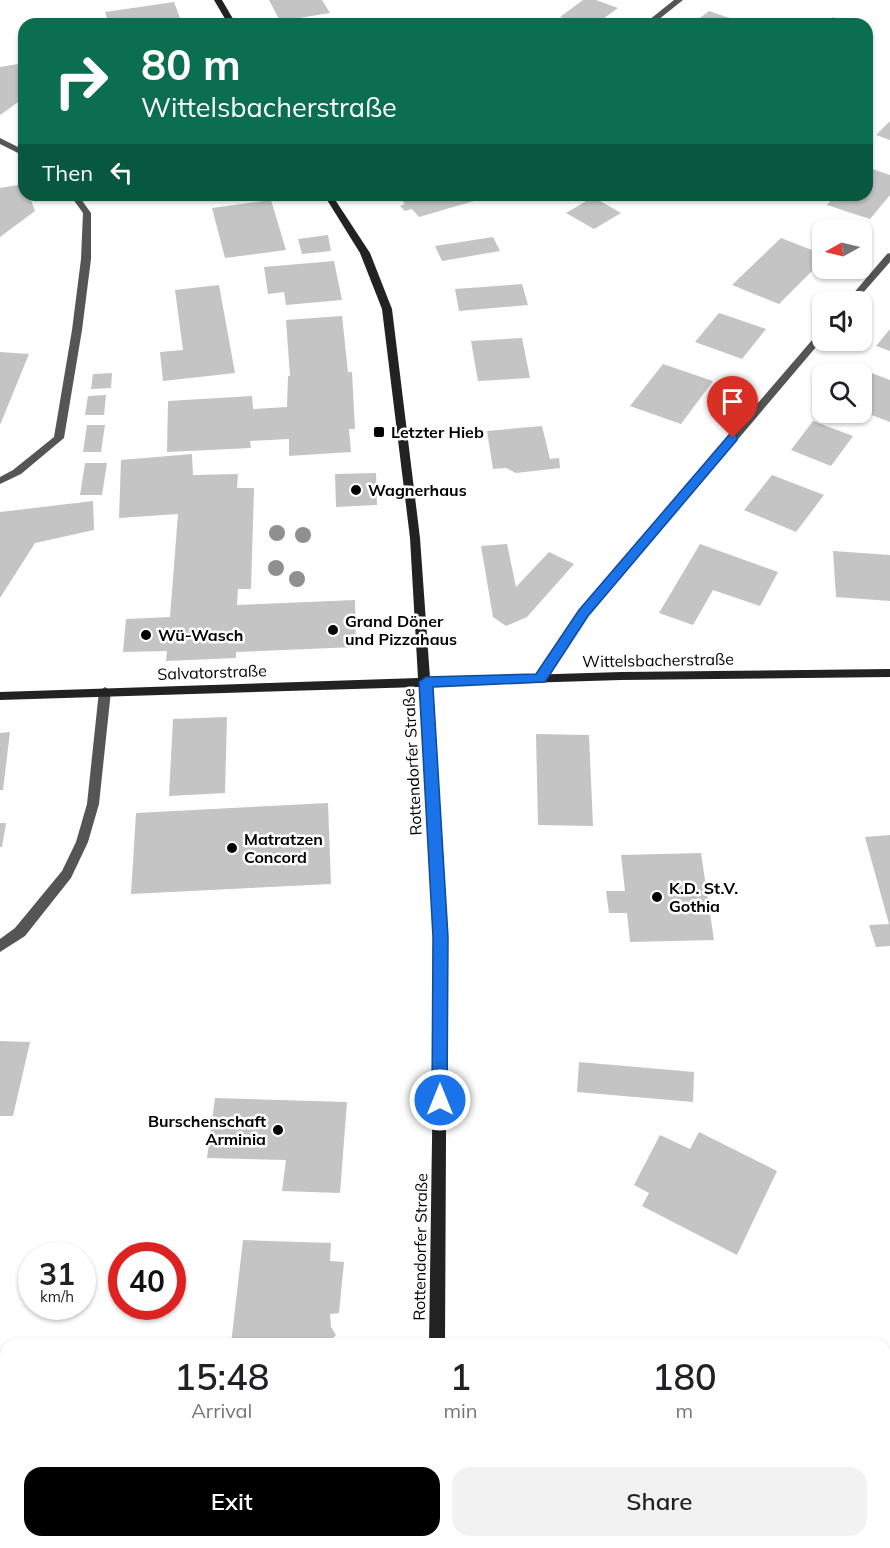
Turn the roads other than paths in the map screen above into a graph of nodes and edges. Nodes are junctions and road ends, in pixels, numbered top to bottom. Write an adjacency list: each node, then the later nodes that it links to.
1 (218, 0): 3 (street)
2 (679, 0): 4 (street)
3 (228, 18)
4 (656, 18)
5 (0, 141): 6 (street)
6 (18, 150)
7 (78, 201): 12 (street)
8 (332, 201): 15 (street, Rottendorfer Straße)
9 (890, 256): 10 (street)
10 (860, 291)
11 (812, 346): 14 (street)
12 (0, 482)
13 (890, 673): 14 (street, Wittelsbacherstraße)
14 (540, 678): 15 (street, Wittelsbacherstraße)
15 (426, 682): 16 (street, Salvatorstraße); 19 (street, Rottendorfer Straße)
16 (105, 691): 17 (street, Salvatorstraße); 18 (street)
17 (0, 696)
18 (0, 946)
19 (437, 1338)

